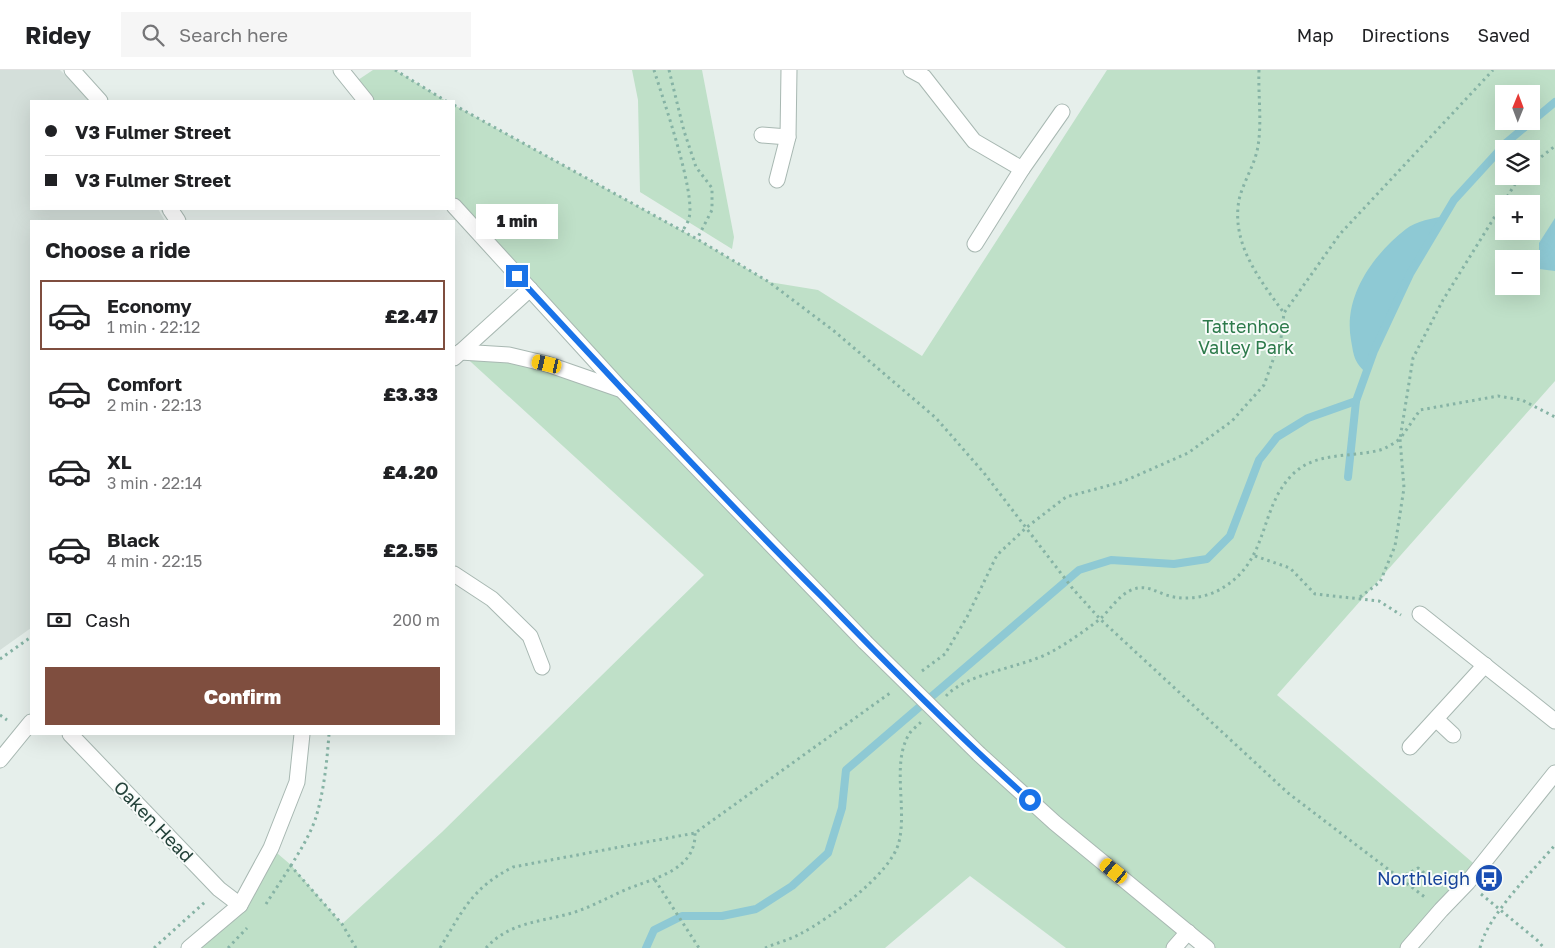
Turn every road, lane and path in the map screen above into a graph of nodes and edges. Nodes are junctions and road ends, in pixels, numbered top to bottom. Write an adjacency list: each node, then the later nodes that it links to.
1 (72, 70): 10 (street)
2 (341, 70): 11 (street)
3 (395, 70): 12 (path)
4 (654, 70): 23 (path)
5 (669, 70): 24 (path)
6 (788, 70): 16 (street)
7 (911, 70): 19 (street)
8 (1259, 70): 27 (path)
9 (1493, 70): 27 (path)
10 (99, 100)
11 (365, 100)
12 (444, 100)
13 (455, 107): 23 (path)
14 (1062, 112): 19 (street)
15 (762, 135): 16 (street)
16 (788, 137): 20 (street)
17 (1555, 146): 18 (path)
18 (1540, 158)
19 (1022, 169): 25 (street)
20 (777, 180)
21 (1514, 185): 31 (path)
22 (455, 207): 26 (street)
23 (682, 232): 24 (path)
24 (697, 239): 32 (path)
25 (975, 244)
26 (530, 289): 28 (street); 29 (street)
27 (1284, 313): 32 (path)
28 (457, 355): 29 (street)
29 (621, 389): 62 (street, bridge)
30 (1555, 417): 31 (path)
31 (1400, 439): 33 (path); 35 (path)
32 (1027, 528): 37 (path); 40 (path)
33 (1255, 556): 35 (path); 37 (path)
34 (455, 575): 42 (street)
35 (1360, 597): 36 (path)
36 (1420, 614): 41 (street)
37 (1100, 619): 44 (path); 61 (path)
38 (30, 638): 39 (path)
39 (0, 659)
40 (937, 660)
41 (1485, 665): 46 (street); 47 (street)
42 (542, 667)
43 (885, 696): 55 (path)
44 (939, 703)
45 (927, 716): 69 (path)
46 (1437, 720): 51 (street); 52 (street)
47 (1555, 721)
48 (30, 723): 53 (street)
49 (71, 735): 59 (street, Oaken Head)
50 (302, 735): 57 (street)
51 (1453, 735)
52 (1410, 747)
53 (0, 760)
54 (1555, 773): 61 (street)
55 (695, 833): 58 (path); 66 (path)
56 (1555, 845): 73 (path)
57 (271, 848): 60 (street); 65 (path)
58 (655, 880): 67 (path); 68 (path)
59 (219, 889): 60 (street, Oaken Head); 63 (path)
60 (240, 905): 64 (street)
61 (1440, 910): 72 (street)
62 (1188, 932): 70 (street); 71 (street)
63 (154, 948)
64 (189, 948)
65 (356, 948)
66 (440, 948)
67 (486, 948)
68 (699, 948)
69 (765, 948)
70 (1174, 948)
71 (1207, 948)
72 (1408, 948)
73 (1480, 948)

